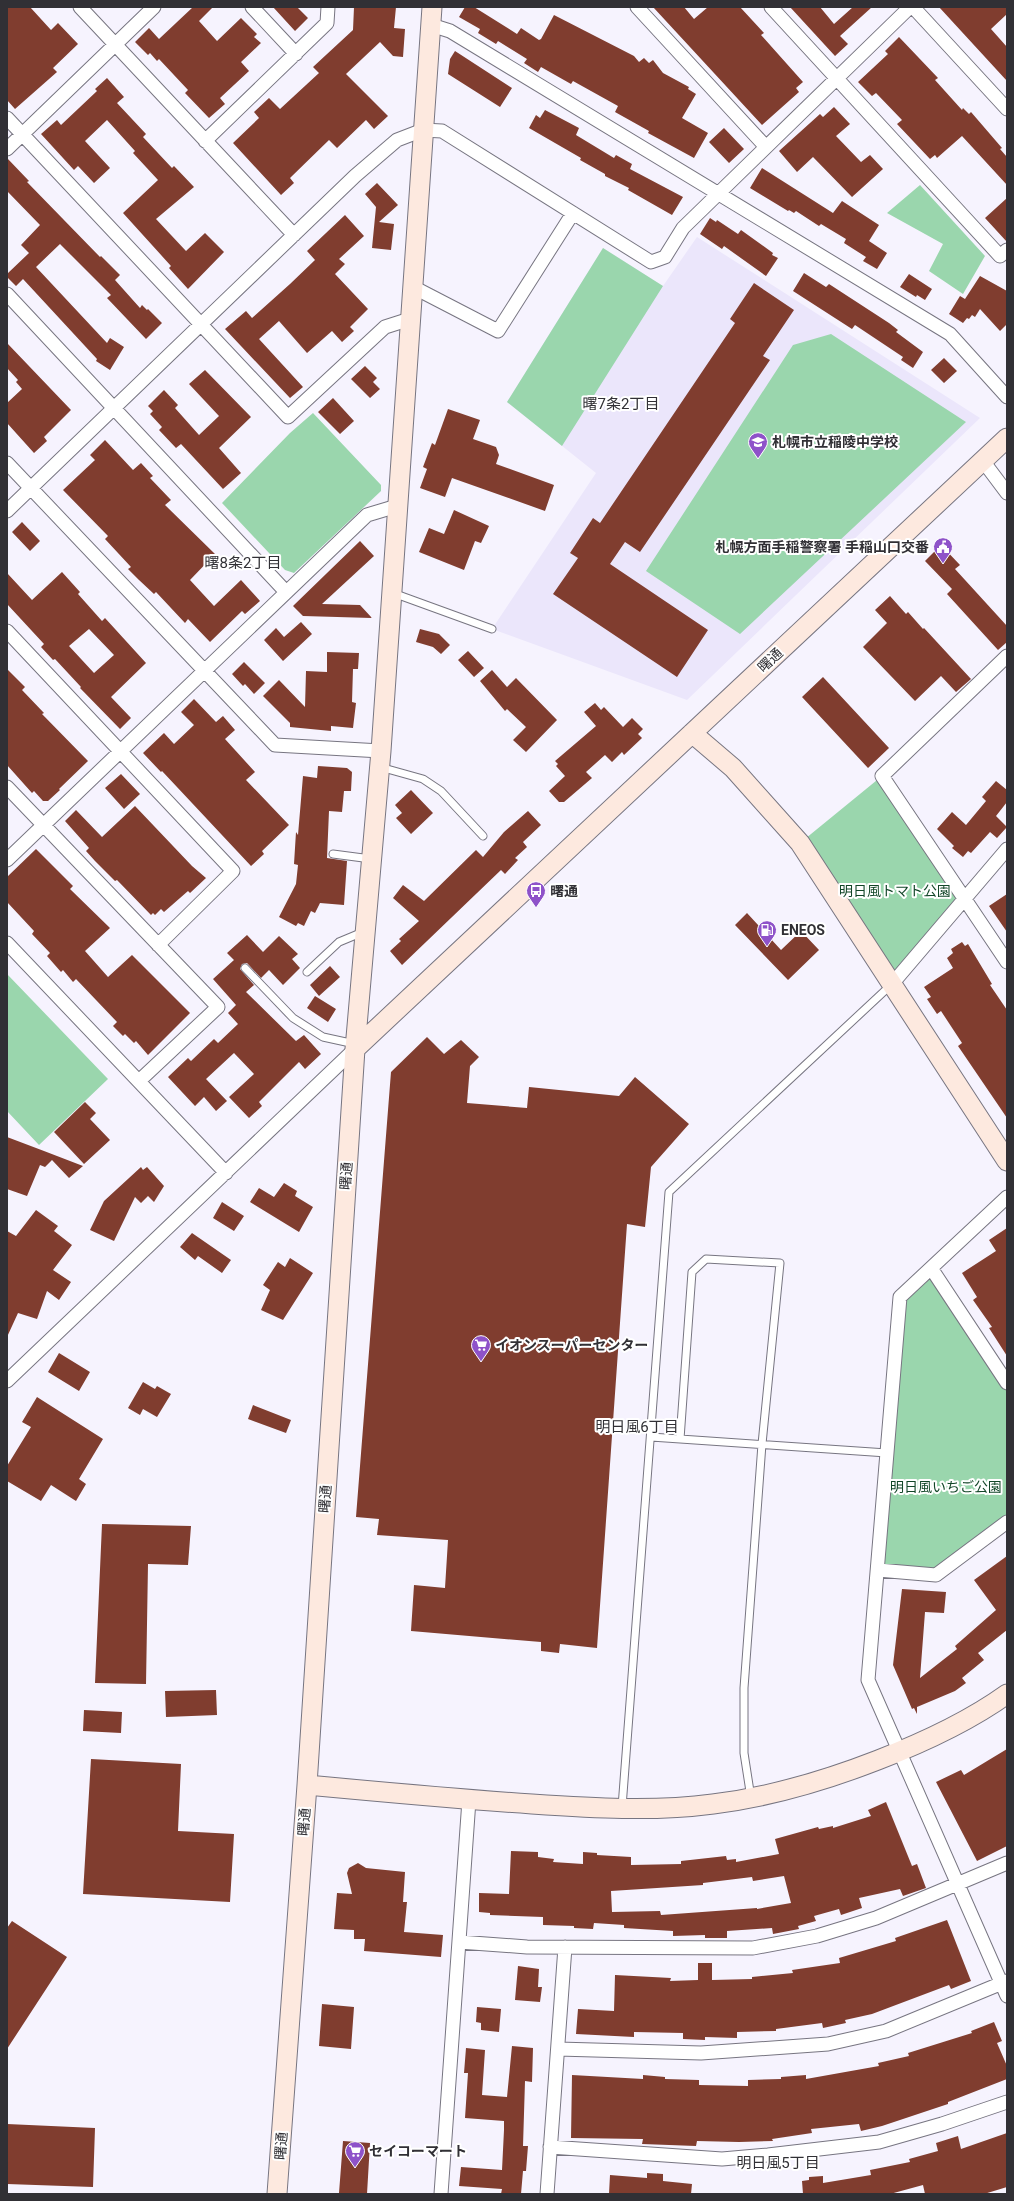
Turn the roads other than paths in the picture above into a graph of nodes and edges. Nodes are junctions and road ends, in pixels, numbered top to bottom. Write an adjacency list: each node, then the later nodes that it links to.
1 (80, 7): 9 (street)
2 (154, 7): 9 (street)
3 (252, 7): 10 (street)
4 (328, 7): 10 (street)
5 (637, 7): 17 (street)
6 (771, 7): 11 (street)
7 (911, 7): 11 (street); 12 (street)
8 (431, 16): 14 (street); 19 (street)
9 (114, 44): 15 (street); 16 (street)
10 (296, 54): 16 (street)
11 (836, 78): 17 (street); 22 (street)
12 (1007, 109)
13 (7, 118): 15 (street)
14 (424, 130): 20 (street); 21 (street); 23 (street)
15 (22, 134): 18 (street); 26 (street)
16 (206, 141): 21 (street)
17 (766, 147): 19 (street)
18 (7, 149)
19 (719, 194): 20 (street); 27 (street)
20 (573, 213): 23 (street)
21 (294, 235): 26 (street)
22 (1007, 250)
23 (412, 287): 25 (street)
24 (7, 294): 28 (street)
25 (410, 319): 26 (street); 34 (street)
26 (200, 325): 28 (street)
27 (1007, 397)
28 (114, 407): 32 (street); 36 (street)
29 (1007, 438): 30 (street, 曙通)
30 (983, 461): 33 (street); 42 (street, 曙通)
31 (7, 463): 32 (street)
32 (31, 488): 35 (street); 41 (street)
33 (1007, 492)
34 (398, 506): 36 (street); 37 (street)
35 (7, 511)
36 (286, 592): 41 (street)
37 (392, 592): 38 (lane); 44 (street)
38 (492, 629)
39 (7, 631): 43 (street)
40 (1007, 656): 52 (street)
41 (204, 671): 43 (street); 44 (street)
42 (692, 733): 59 (street); 60 (street, 曙通)
43 (120, 751): 46 (street); 55 (street)
44 (380, 759): 47 (lane); 50 (street)
45 (7, 787): 46 (street)
46 (44, 825): 51 (street); 55 (street)
47 (483, 836)
48 (1007, 849): 52 (street)
49 (333, 854): 50 (lane)
50 (371, 859): 53 (street)
51 (7, 860)
52 (964, 899): 56 (street); 59 (street)
53 (365, 932): 58 (lane); 60 (street)
54 (7, 943): 61 (street)
55 (158, 944): 61 (street)
56 (1007, 962)
57 (245, 968): 60 (lane)
58 (307, 972)
59 (892, 984): 62 (street); 68 (lane)
60 (355, 1046): 63 (street); 76 (street, 曙通)
61 (139, 1082): 63 (street)
62 (1007, 1161)
63 (226, 1173): 66 (street)
64 (1007, 1197): 65 (street)
65 (931, 1268): 67 (street); 71 (street)
66 (9, 1376)
67 (1007, 1383)
68 (651, 1437): 69 (lane); 79 (lane)
69 (680, 1439): 70 (lane); 70 (lane)
70 (762, 1444): 71 (lane); 77 (lane)
71 (887, 1453): 73 (street)
72 (1007, 1522): 73 (street)
73 (878, 1570): 75 (street)
74 (1007, 1694): 75 (street)
75 (901, 1751): 77 (street); 81 (street)
76 (307, 1786): 78 (street); 88 (street, 曙通)
77 (751, 1798): 79 (street)
78 (469, 1800): 79 (street); 82 (street)
79 (622, 1808)
80 (1007, 1863): 81 (street)
81 (958, 1885): 83 (street); 84 (street)
82 (459, 1942): 83 (street); 89 (street)
83 (565, 1947): 85 (street)
84 (1005, 1987): 85 (street)
85 (558, 2049): 87 (street)
86 (1007, 2102): 87 (street)
87 (550, 2147): 90 (street)
88 (277, 2194)
89 (441, 2194)
90 (547, 2194)

